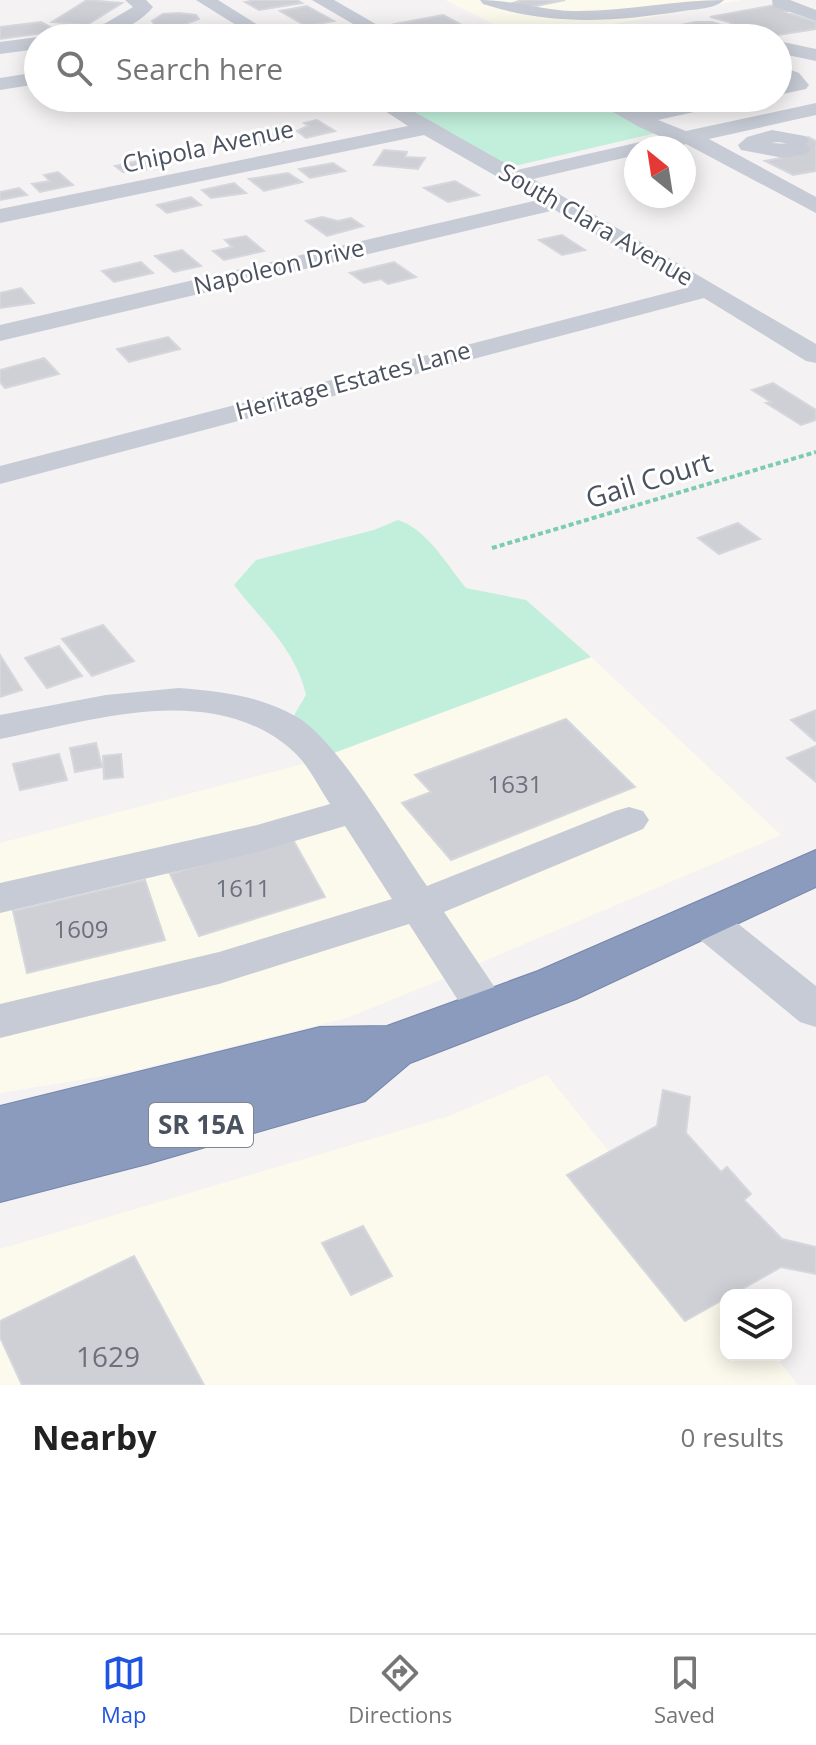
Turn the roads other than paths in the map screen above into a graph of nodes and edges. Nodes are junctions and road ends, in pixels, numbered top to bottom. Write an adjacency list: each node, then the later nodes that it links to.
1 (134, 0): 8 (street)
2 (205, 0): 9 (street)
3 (321, 0): 10 (street)
4 (489, 0): 5 (street)
5 (715, 0)
6 (779, 2): 7 (street)
7 (816, 16)
8 (119, 24)
9 (245, 24)
10 (365, 24)
11 (816, 35): 12 (street)
12 (792, 41)
13 (24, 45): 14 (street)
14 (0, 48)
15 (792, 49): 16 (street)
16 (816, 55)
17 (24, 80): 18 (street)
18 (0, 84)
19 (816, 109): 26 (street)
20 (399, 112): 24 (street, South Clara Avenue)
21 (625, 112): 23 (street)
22 (660, 112): 23 (street)
23 (646, 123): 25 (street)
24 (427, 128): 31 (street, South Clara Avenue); 34 (street, Chipola Avenue)
25 (682, 136)
26 (696, 136)
27 (696, 142): 30 (street)
28 (798, 144): 30 (street)
29 (624, 152): 31 (street)
30 (716, 152): 33 (street)
31 (513, 177): 32 (street, South Clara Avenue)
32 (558, 202): 35 (street, South Clara Avenue); 36 (street, Napoleon Drive)
33 (816, 206)
34 (0, 216)
35 (707, 290): 37 (street, South Clara Avenue); 38 (street, Heritage Estates Lane)
36 (0, 333)
37 (816, 355)
38 (0, 475)
39 (0, 727): 40 (street)
40 (354, 810): 43 (street); 44 (street)
41 (629, 820): 44 (street)
42 (816, 867): 45 (highway, SR 15A)
43 (0, 898)
44 (419, 906): 47 (street); 48 (street)
45 (702, 918): 46 (street); 47 (highway, SR 15A)
46 (816, 1010)
47 (490, 1013): 49 (highway, SR 15A)
48 (0, 1021)
49 (390, 1048): 50 (highway, SR 15A); 53 (highway, SR 15A)
50 (262, 1064): 51 (highway, SR 15A); 52 (street)
51 (0, 1130)
52 (0, 1147)
53 (0, 1177)

